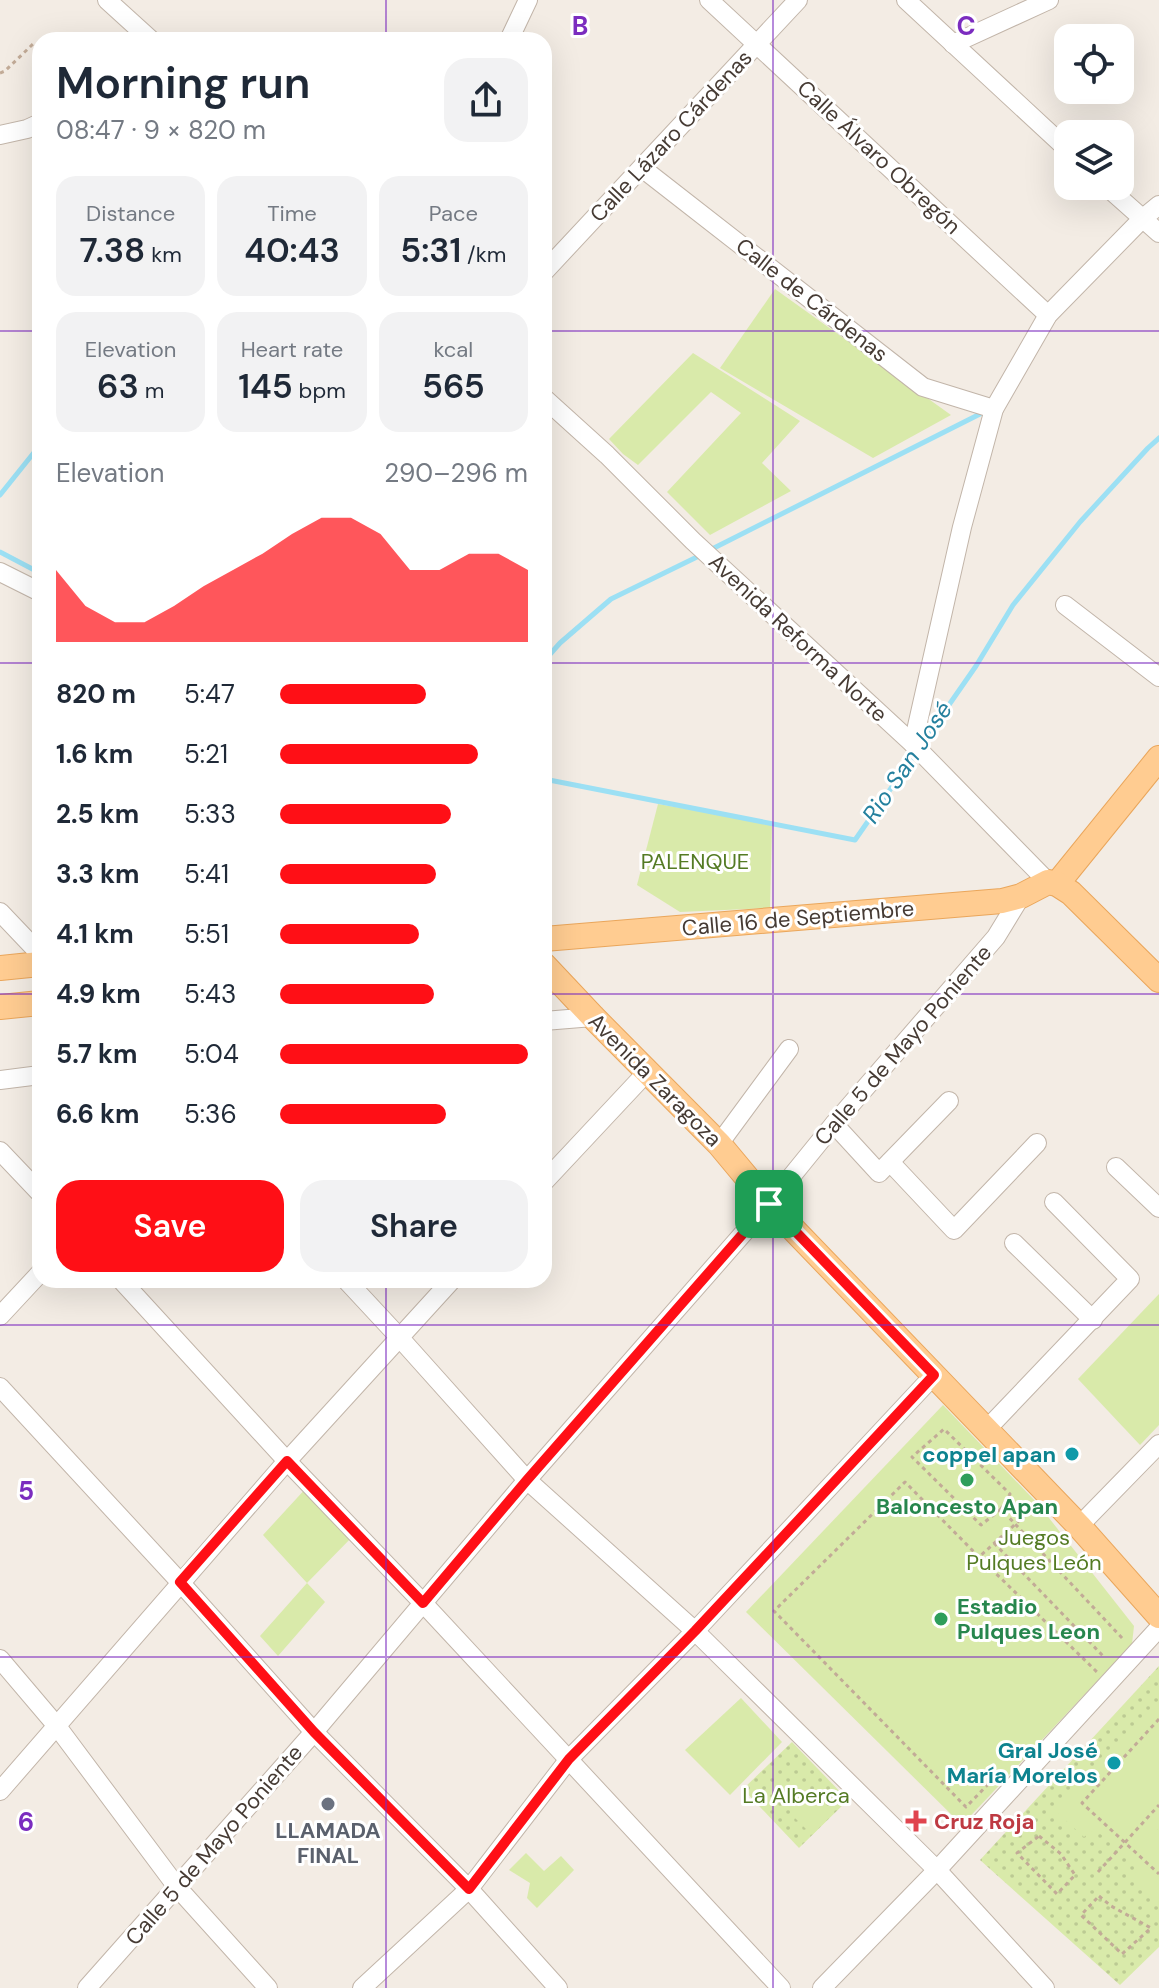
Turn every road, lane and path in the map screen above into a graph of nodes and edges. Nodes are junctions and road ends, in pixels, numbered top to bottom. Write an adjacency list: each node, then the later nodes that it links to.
1 (107, 0): 7 (street)
2 (528, 0): 8 (street)
3 (709, 0): 9 (street, Calle Álvaro Obregón)
4 (798, 0): 9 (street, Calle Lázaro Cárdenas)
5 (906, 0): 10 (street)
6 (1049, 0): 10 (street)
7 (142, 32)
8 (513, 32)
9 (756, 43): 16 (street, Calle Lázaro Cárdenas); 22 (street, Calle Álvaro Obregón)
10 (953, 44): 15 (street)
11 (32, 45): 12 (path)
12 (0, 73)
13 (32, 127): 14 (street)
14 (0, 135)
15 (1054, 137)
16 (642, 168): 21 (street, Calle Lázaro Cárdenas); 24 (street, Calle de Cárdenas)
17 (1121, 200): 19 (street)
18 (1159, 205): 19 (street)
19 (1142, 219): 20 (street); 22 (street)
20 (1159, 233)
21 (552, 264)
22 (1048, 315): 24 (street)
23 (552, 405): 29 (street, Avenida Reforma Norte)
24 (994, 409): 29 (street)
25 (0, 572): 26 (street)
26 (32, 588)
27 (1065, 605): 28 (street)
28 (1159, 677)
29 (913, 744): 31 (street, Avenida Reforma Norte)
30 (1159, 758): 31 (main road)
31 (1053, 883): 32 (main road, Calle 16 de Septiembre); 39 (main road)
32 (1021, 896): 34 (main road, Calle 16 de Septiembre); 49 (street, Calle 5 de Mayo Poniente)
33 (0, 912): 35 (street)
34 (552, 938)
35 (32, 946)
36 (32, 965): 37 (main road)
37 (0, 968)
38 (552, 973): 42 (main road, Avenida Zaragoza)
39 (1159, 980)
40 (32, 1004): 41 (main road)
41 (0, 1007)
42 (593, 1017): 43 (street); 45 (main road, Avenida Zaragoza)
43 (552, 1020)
44 (789, 1049): 51 (street)
45 (647, 1072): 51 (main road, Avenida Zaragoza); 55 (street)
46 (32, 1076): 47 (street)
47 (0, 1080)
48 (949, 1101): 53 (street)
49 (834, 1124): 53 (street); 58 (street, Calle 5 de Mayo Poniente)
50 (1037, 1143): 53 (street)
51 (719, 1144): 58 (main road, Avenida Zaragoza)
52 (0, 1151): 56 (street)
53 (890, 1162)
54 (1116, 1167): 59 (street)
55 (552, 1173)
56 (32, 1185)
57 (1054, 1202): 66 (street)
58 (769, 1204): 68 (main road, Avenida Zaragoza); 73 (street, Calle 5 de Mayo Poniente)
59 (1159, 1208)
60 (1014, 1243): 66 (street)
61 (32, 1282): 65 (street)
62 (128, 1288): 72 (street)
63 (353, 1288): 67 (street)
64 (445, 1288): 67 (street)
65 (0, 1316)
66 (1093, 1320): 70 (street)
67 (399, 1337): 72 (street); 73 (street)
68 (934, 1375): 70 (main road, Avenida Zaragoza); 84 (street)
69 (0, 1387): 80 (street)
70 (986, 1430): 77 (main road, Avenida Zaragoza)
71 (1159, 1444): 77 (street)
72 (287, 1461): 80 (street); 81 (street)
73 (527, 1480): 81 (street, Calle 5 de Mayo Poniente); 84 (street)
74 (1038, 1504): 76 (path)
75 (1001, 1509): 75 (path); 76 (path)
76 (1014, 1524): 78 (path); 85 (path)
77 (1079, 1526): 82 (main road, Avenida Zaragoza)
78 (994, 1543): 79 (path); 87 (path)
79 (979, 1557): 88 (path); 93 (path)
80 (180, 1582): 90 (street); 91 (street)
81 (423, 1603): 91 (street, Calle 5 de Mayo Poniente); 92 (street)
82 (1159, 1616)
83 (1159, 1628): 98 (street)
84 (695, 1631): 92 (street); 98 (street)
85 (1125, 1641)
86 (0, 1659): 90 (street)
87 (1106, 1660)
88 (1098, 1673)
89 (1159, 1719): 96 (path)
90 (56, 1725): 94 (street); 101 (street)
91 (314, 1732): 101 (street, Calle 5 de Mayo Poniente); 102 (street)
92 (569, 1759): 102 (street); 108 (street)
93 (1010, 1762)
94 (0, 1791)
95 (1159, 1805): 96 (path)
96 (1124, 1843): 99 (path); 100 (path)
97 (1061, 1854): 97 (path)
98 (937, 1870): 109 (street); 110 (street)
99 (1098, 1872)
100 (1159, 1874)
101 (177, 1887): 104 (street, Calle 5 de Mayo Poniente); 105 (street)
102 (469, 1889): 106 (street); 107 (street)
103 (1111, 1906): 103 (path)
104 (87, 1988)
105 (268, 1988)
106 (362, 1988)
107 (558, 1988)
108 (781, 1988)
109 (822, 1988)
110 (1045, 1988)

